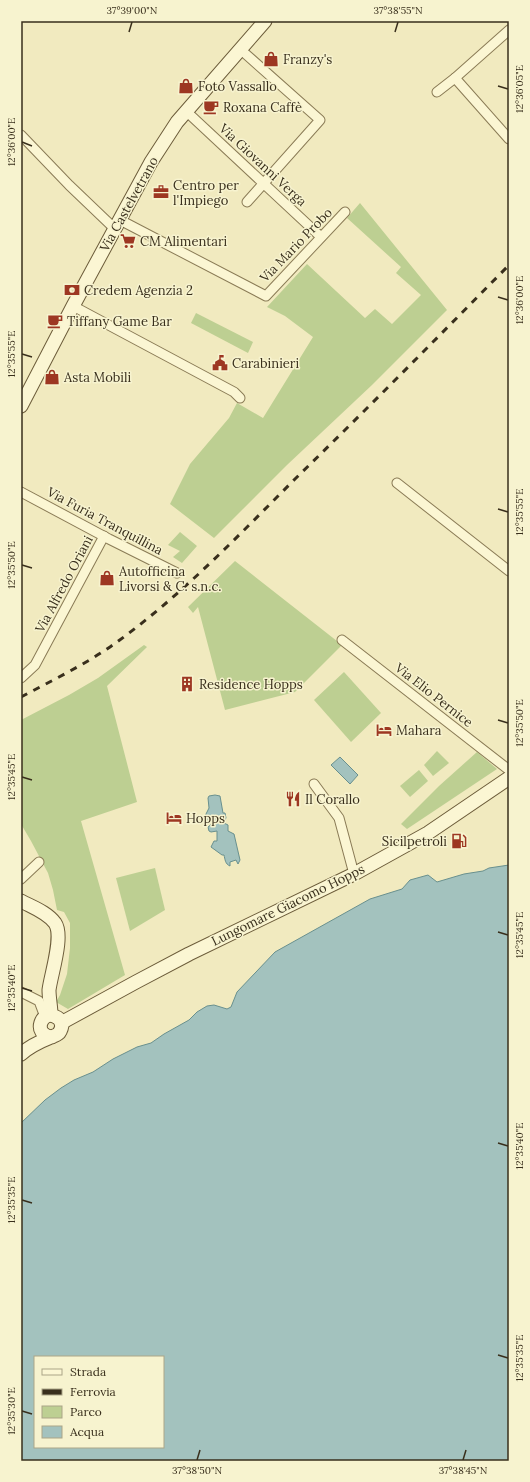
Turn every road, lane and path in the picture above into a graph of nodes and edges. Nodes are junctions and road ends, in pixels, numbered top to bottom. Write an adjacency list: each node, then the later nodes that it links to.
1 (264, 21): 3 (main road, Via Castelvetrano)
2 (509, 30): 4 (street)
3 (240, 49): 6 (main road, Via Castelvetrano); 10 (street)
4 (455, 78): 5 (street); 8 (street)
5 (436, 92)
6 (186, 112): 10 (street, Via Giovanni Verga); 13 (main road, Via Castelvetrano)
7 (21, 135): 9 (street)
8 (509, 139)
9 (24, 145): 13 (street)
10 (264, 183): 11 (street); 14 (street, Via Giovanni Verga)
11 (247, 202)
12 (345, 212): 14 (street, Via Mario Probo)
13 (118, 224): 14 (street, Via Mario Probo); 15 (main road, Via Castelvetrano)
14 (322, 237)
15 (72, 306): 16 (street); 17 (main road, Via Castelvetrano)
16 (240, 398)
17 (21, 406)
18 (397, 483): 21 (street)
19 (21, 492): 20 (street, Via Furia Tranquillina)
20 (104, 536): 22 (street, Via Furia Tranquillina); 24 (street, Via Alfredo Oriani)
21 (509, 571)
22 (177, 573)
23 (342, 640): 25 (street, Via Elio Pernice)
24 (21, 678)
25 (509, 770)
26 (509, 778): 29 (main road, Lungomare Giacomo Hopps)
27 (314, 784): 29 (street)
28 (39, 862): 30 (street)
29 (354, 874): 34 (main road, Lungomare Giacomo Hopps)
30 (21, 879)
31 (21, 901): 33 (main road)
32 (21, 992): 33 (street)
33 (45, 1019): 34 (main road); 35 (main road); 36 (main road)
34 (62, 1023): 35 (main road)
35 (52, 1037): 36 (main road)
36 (23, 1052)

